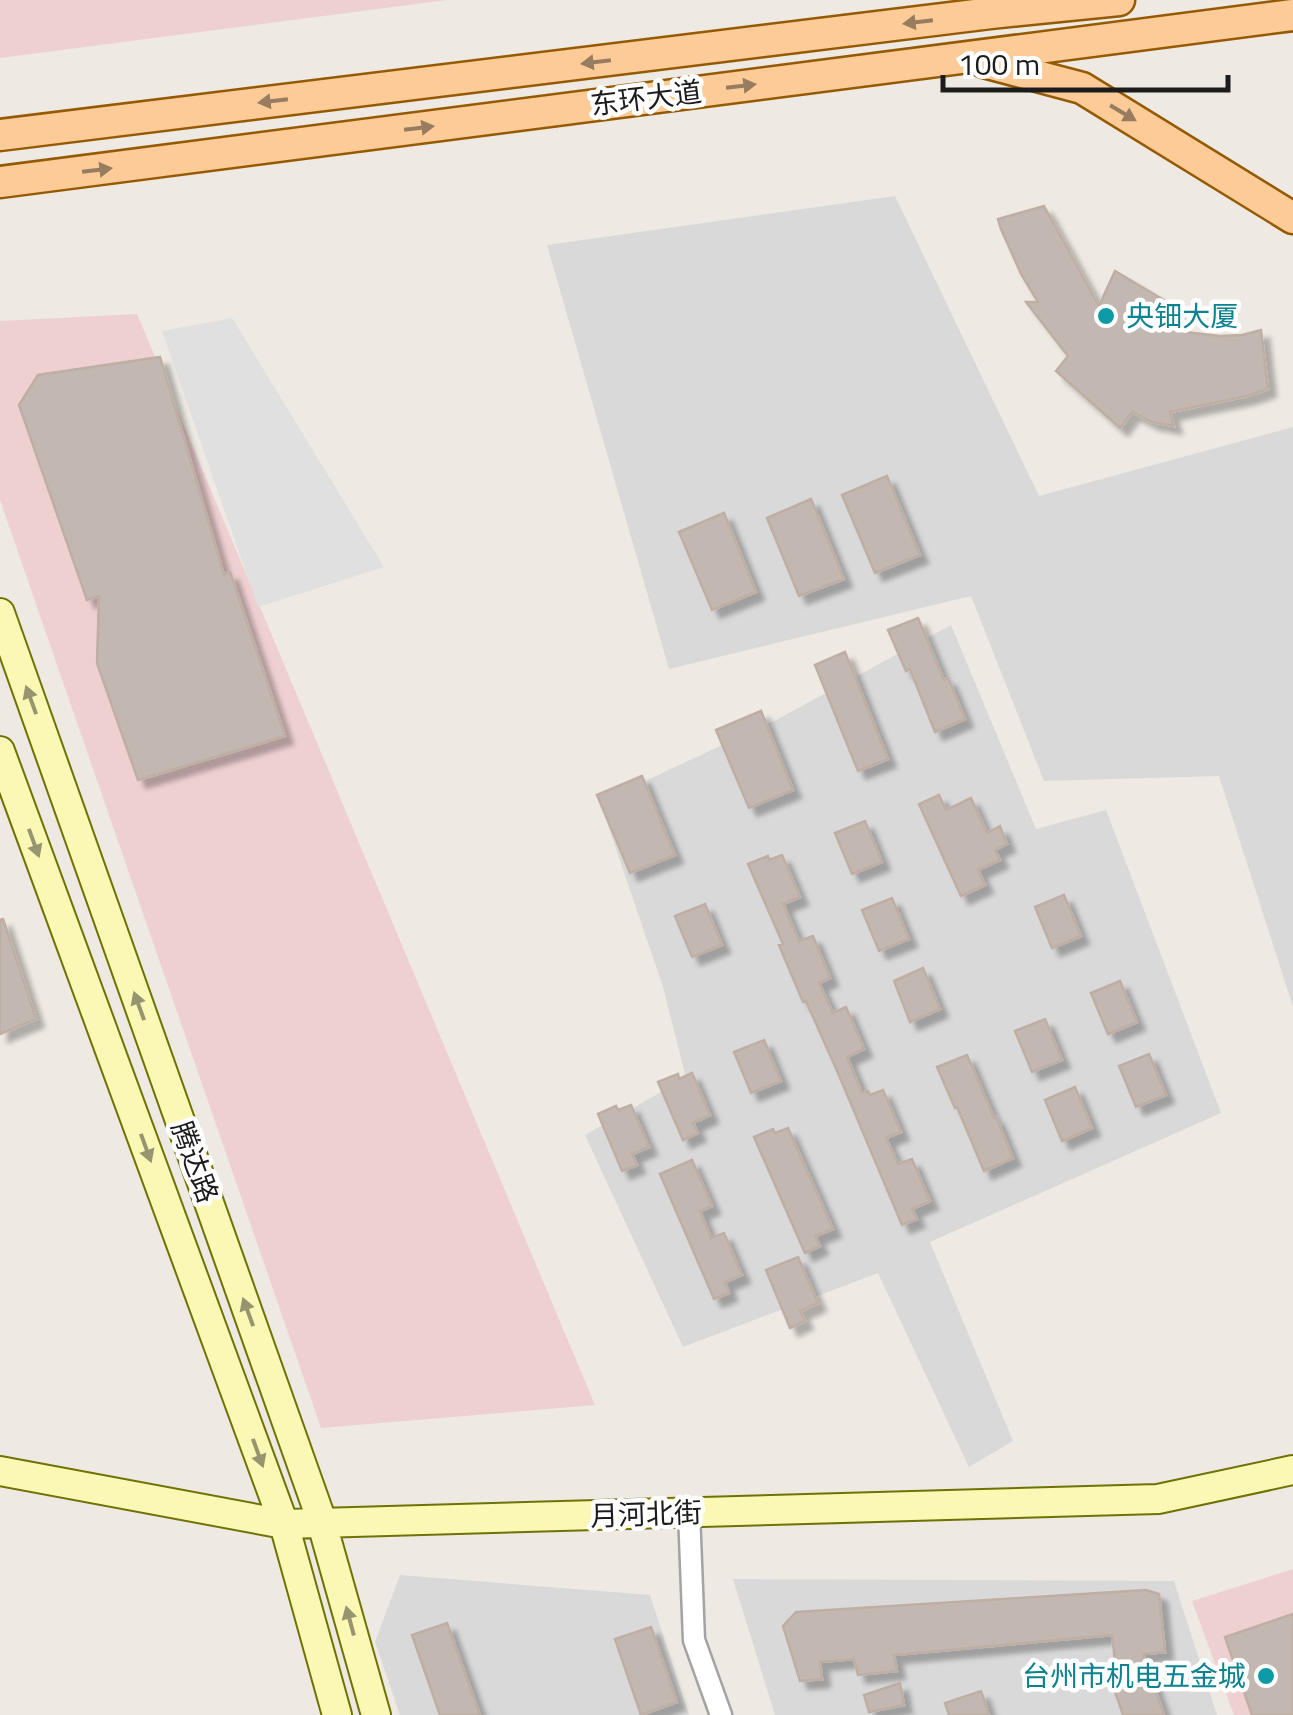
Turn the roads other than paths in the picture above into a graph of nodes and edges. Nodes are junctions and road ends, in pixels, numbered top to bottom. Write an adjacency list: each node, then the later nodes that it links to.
1 (1119, 0): 2 (main road, 东环大道)
2 (1004, 7): 5 (main road, 东环大道, one-way to 5)
3 (1293, 16): 4 (main road, 东环大道)
4 (966, 57): 6 (main road, 东环大道, one-way to 4); 7 (main road, one-way to 7)
5 (0, 135)
6 (0, 182)
7 (1293, 218)
8 (0, 614): 13 (main road, 腾达路, one-way to 8)
9 (0, 752): 14 (main road, 腾达路, one-way to 14)
10 (1293, 1470): 12 (main road, 月河北街)
11 (0, 1471): 14 (main road, 月河北街)
12 (689, 1512): 13 (main road, 月河北街); 17 (street)
13 (322, 1523): 14 (main road, 月河北街); 16 (main road, 腾达路, one-way to 13)
14 (284, 1524): 15 (main road, 腾达路)
15 (337, 1715)
16 (376, 1715)
17 (720, 1715)

